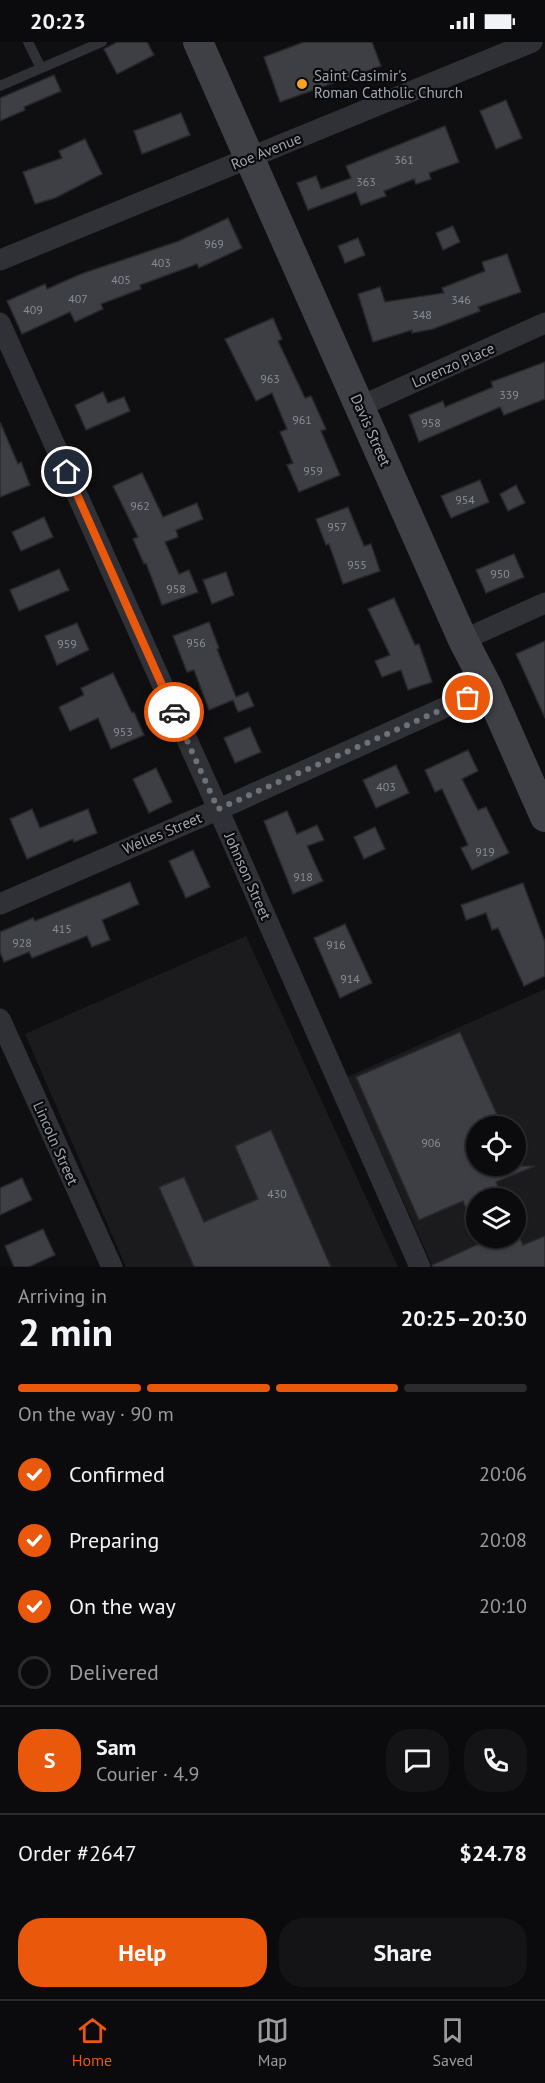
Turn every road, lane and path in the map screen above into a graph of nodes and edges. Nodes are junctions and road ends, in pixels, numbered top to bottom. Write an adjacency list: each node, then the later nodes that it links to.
1 (28, 42): 5 (lane)
2 (102, 42): 5 (lane)
3 (198, 42): 7 (street, Davis Street)
4 (532, 42): 7 (street, Roe Avenue)
5 (41, 68): 6 (lane)
6 (0, 86)
7 (251, 157): 8 (street, Roe Avenue); 11 (street, Davis Street)
8 (0, 260)
9 (0, 322): 15 (street, Johnson Street)
10 (545, 323): 11 (street, Lorenzo Place)
11 (361, 406): 13 (street, Davis Street)
12 (545, 603): 13 (street)
13 (463, 640): 14 (street, Davis Street)
14 (488, 688): 15 (street, Welles Street); 16 (street, Davis Street)
15 (218, 809): 17 (street, Welles Street); 20 (street, Johnson Street)
16 (545, 817)
17 (0, 904)
18 (0, 1019): 19 (street, Lincoln Street)
19 (112, 1267)
20 (420, 1267)

